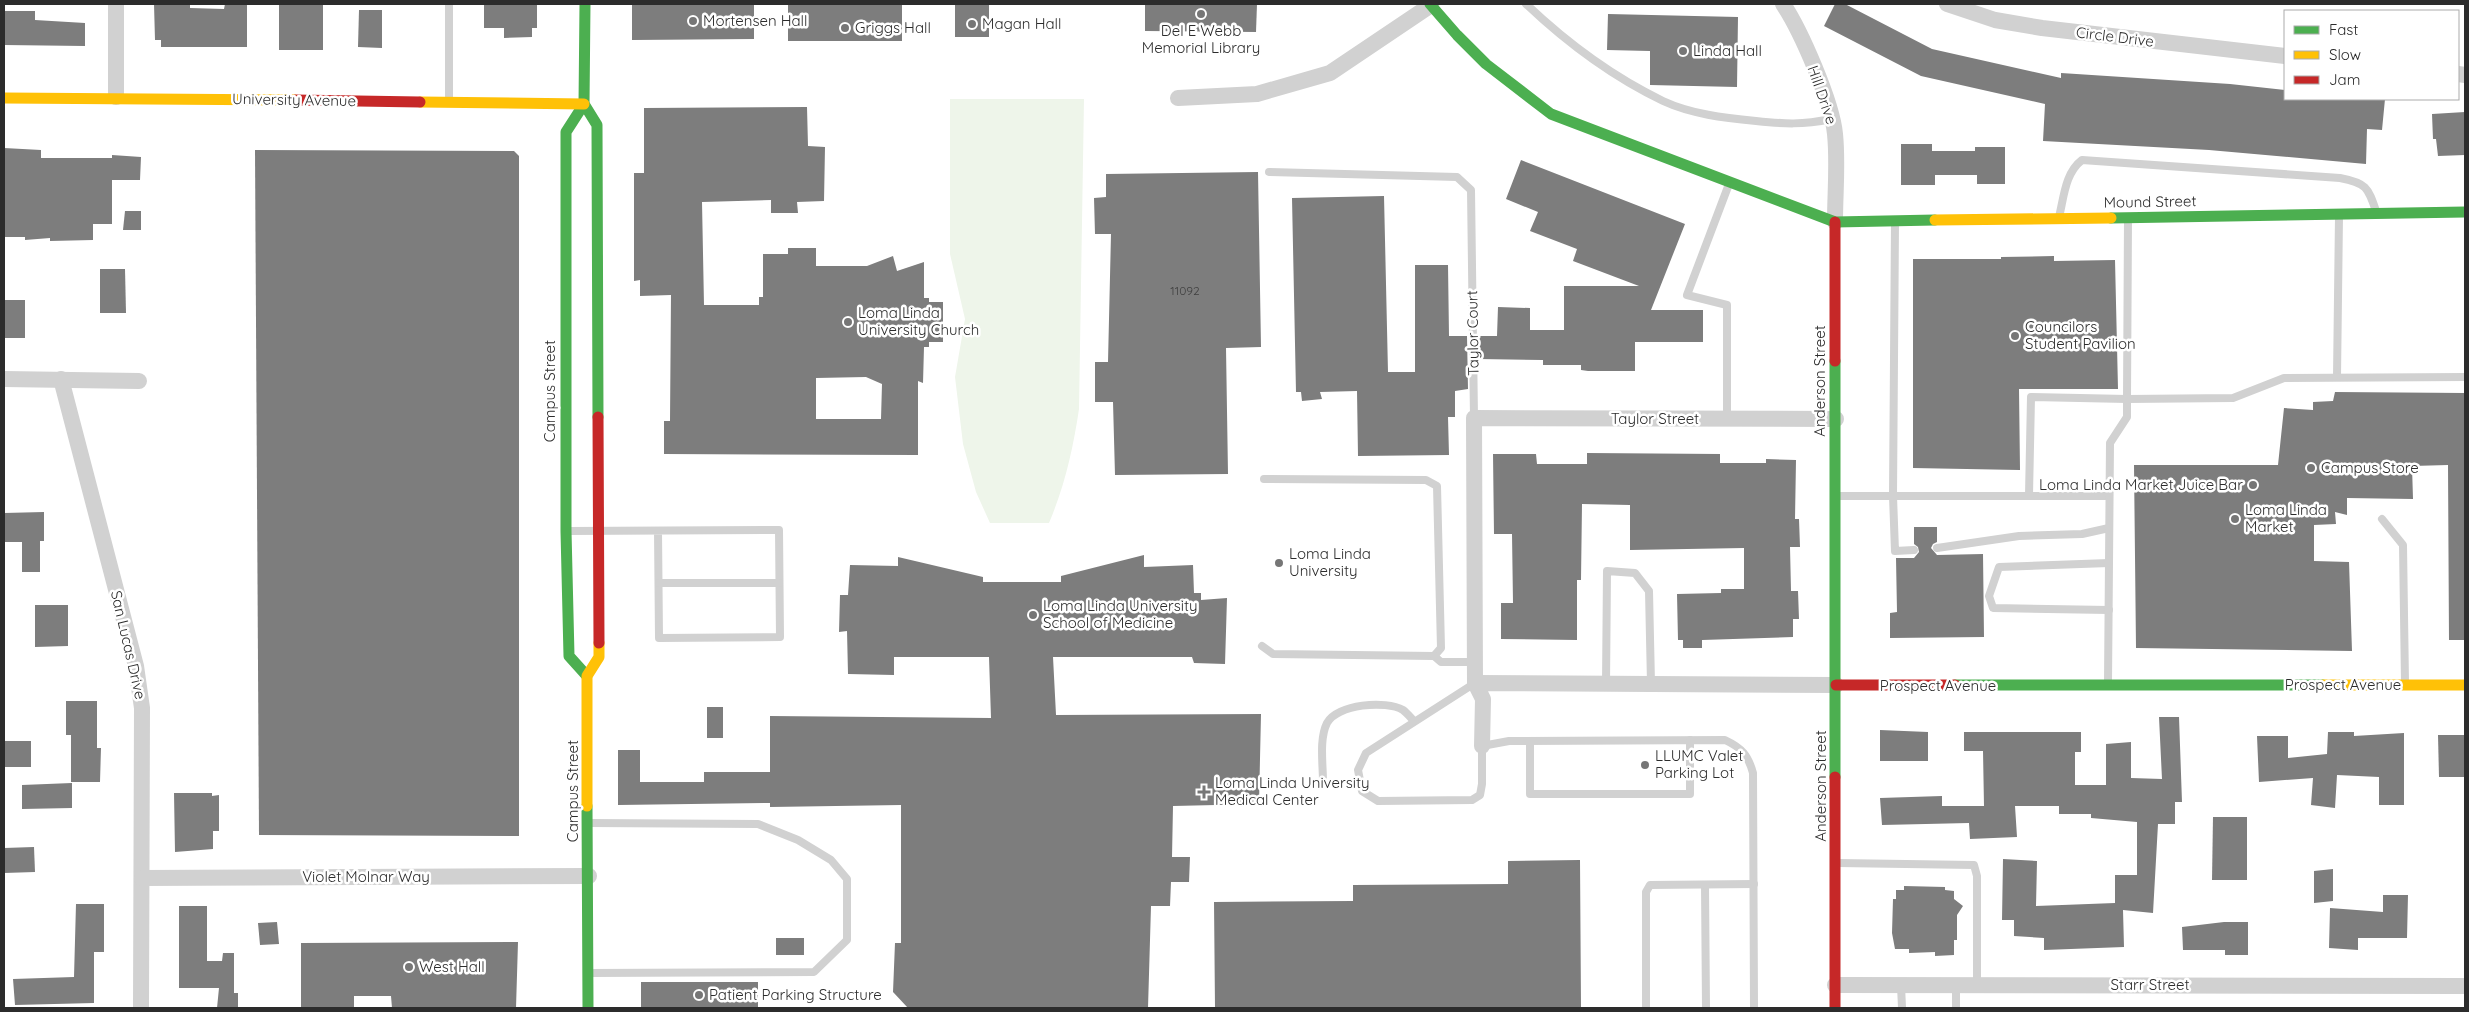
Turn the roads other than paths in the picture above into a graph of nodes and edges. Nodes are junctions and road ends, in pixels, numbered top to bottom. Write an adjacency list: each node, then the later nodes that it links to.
1 (116, 4): 9 (street)
2 (450, 4): 12 (lane)
3 (585, 4): 13 (street)
4 (1430, 4): 11 (street); 16 (street)
5 (1526, 4): 14 (lane)
6 (1783, 4): 14 (street, Hill Drive)
7 (1947, 4): 8 (street, Circle Drive)
8 (2284, 56)
9 (116, 97): 10 (street, University Avenue); 12 (street, University Avenue)
10 (4, 98)
11 (1178, 98)
12 (449, 102): 13 (street, University Avenue)
13 (584, 104): 40 (street, Campus Street); 41 (street, Campus Street)
14 (1831, 119): 23 (street, Hill Drive)
15 (1269, 172): 30 (lane, Taylor Court)
16 (1730, 182): 23 (street); 31 (lane)
17 (2465, 212): 19 (street, Mound Street)
18 (2338, 214): 19 (street, Mound Street); 21 (street, Mound Street); 24 (lane)
19 (2376, 214): 20 (lane)
20 (2059, 218): 21 (street, Mound Street); 22 (street, Mound Street)
21 (2128, 218): 29 (lane)
22 (1895, 221): 23 (street, Mound Street); 36 (lane)
23 (1835, 222): 32 (street, Anderson Street)
24 (2338, 377): 25 (lane); 29 (lane)
25 (2465, 377)
26 (4, 379): 27 (street)
27 (61, 379): 28 (street); 68 (street, San Lucas Drive)
28 (139, 381)
29 (2127, 399): 34 (lane); 37 (lane)
30 (1474, 418): 31 (street, Taylor Street); 51 (street, Taylor Court)
31 (1727, 419): 32 (street, Taylor Street)
32 (1836, 420): 35 (street, Anderson Street)
33 (1264, 479): 50 (lane)
34 (2029, 495): 36 (lane); 37 (lane)
35 (1836, 496): 36 (lane); 56 (street, Anderson Street)
36 (1893, 496): 44 (lane)
37 (2110, 496): 39 (lane)
38 (2382, 519): 58 (lane)
39 (2110, 528): 43 (lane); 45 (lane)
40 (566, 531): 41 (lane); 52 (street, Campus Street)
41 (599, 531): 42 (lane); 52 (street, Campus Street)
42 (658, 531): 46 (lane); 47 (lane)
43 (1937, 548)
44 (1914, 550)
45 (2109, 563): 48 (lane); 48 (lane)
46 (659, 583): 47 (lane); 47 (lane)
47 (779, 583)
48 (2109, 610): 57 (lane)
49 (1262, 646): 50 (lane)
50 (1434, 656): 51 (lane)
51 (1476, 662): 53 (street, Taylor Court)
52 (587, 676): 65 (street, Campus Street)
53 (1475, 683): 54 (street, Prospect Avenue); 60 (lane); 63 (street)
54 (1606, 684): 55 (street, Prospect Avenue); 55 (lane)
55 (1651, 684): 56 (street, Prospect Avenue)
56 (1836, 686): 57 (street, Prospect Avenue); 66 (street, Anderson Street)
57 (2108, 686): 58 (street, Prospect Avenue)
58 (2405, 686): 59 (street, Prospect Avenue)
59 (2465, 686)
60 (1414, 721): 63 (lane); 64 (lane)
61 (1690, 740): 62 (lane); 62 (lane); 70 (lane)
62 (1530, 741): 63 (lane)
63 (1482, 746)
64 (1323, 782)
65 (588, 823): 67 (street, Campus Street); 71 (lane)
66 (1836, 864): 72 (street, Anderson Street); 75 (lane)
67 (589, 876): 68 (street, Violet Molnar Way); 71 (street, Campus Street)
68 (142, 878): 77 (street, San Lucas Drive)
69 (1705, 884): 70 (lane); 79 (lane); 80 (lane)
70 (1754, 884): 81 (lane)
71 (588, 973): 78 (street, Campus Street)
72 (1835, 985): 73 (street, Starr Street); 82 (street, Anderson Street)
73 (1902, 985): 74 (street, Starr Street); 83 (lane)
74 (1956, 985): 75 (street, Starr Street); 84 (lane)
75 (1977, 985): 76 (street, Starr Street)
76 (2465, 986)
77 (141, 1008)
78 (588, 1008)
79 (1646, 1008)
80 (1706, 1008)
81 (1754, 1008)
82 (1835, 1008)
83 (1902, 1008)
84 (1956, 1008)

